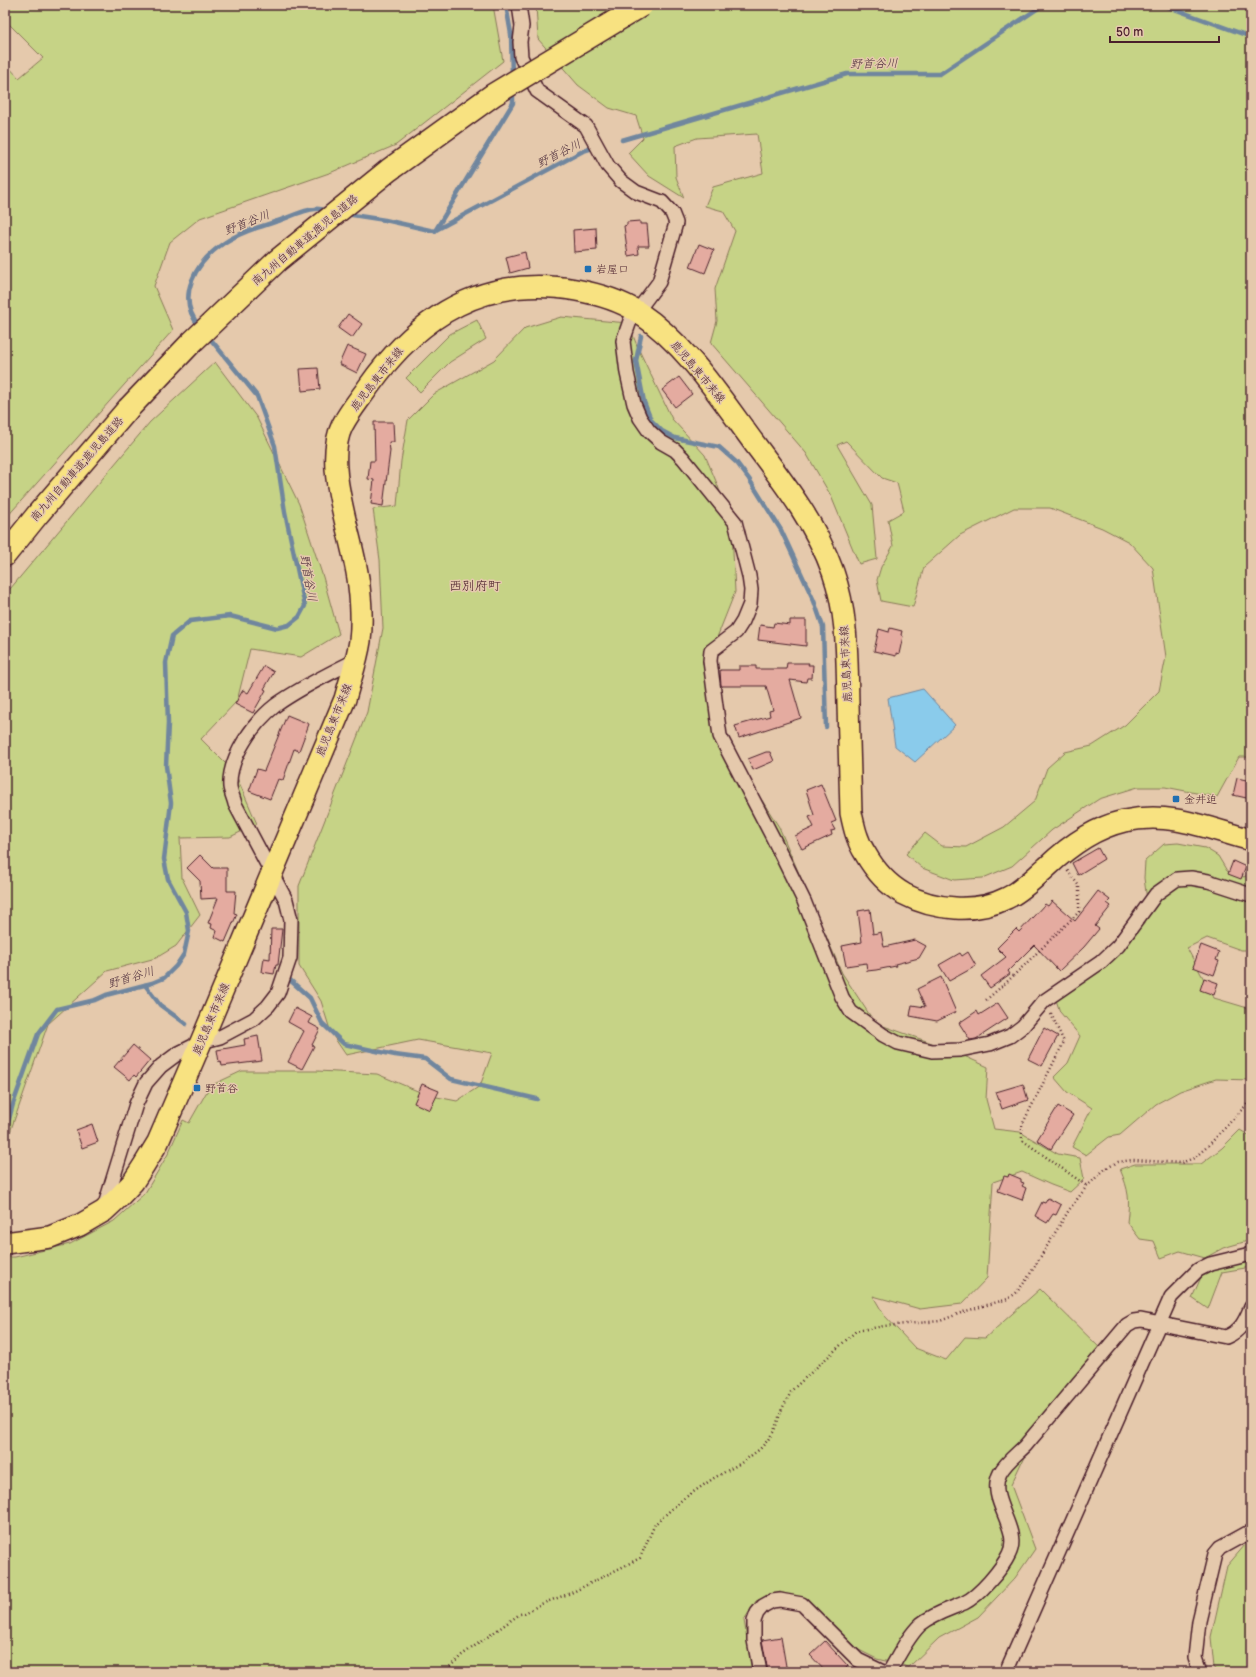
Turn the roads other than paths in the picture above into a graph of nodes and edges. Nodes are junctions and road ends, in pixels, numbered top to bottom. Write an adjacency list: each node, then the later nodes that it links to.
1 (519, 5): 3 (street)
2 (642, 5): 4 (highway, 南九州自動車道;鹿児島道路, bridge)
3 (638, 312): 5 (main road, 鹿児島東市来線); 6 (main road, 鹿児島東市来線); 8 (street)
4 (5, 555)
5 (356, 660): 7 (main road, 鹿児島東市来線); 7 (street)
6 (1251, 840)
7 (272, 872): 9 (main road, 鹿児島東市来線); 9 (street)
8 (1251, 896)
9 (201, 1042): 10 (main road, 鹿児島東市来線); 10 (street)
10 (104, 1211): 11 (main road, 鹿児島東市来線)
11 (5, 1243)
12 (1251, 1254): 14 (street)
13 (1251, 1307): 14 (street)
14 (1159, 1324): 18 (street); 19 (street)
15 (1251, 1531): 20 (street)
16 (760, 1672): 17 (street)
17 (883, 1672)
18 (889, 1672)
19 (1006, 1672)
20 (1200, 1672)

